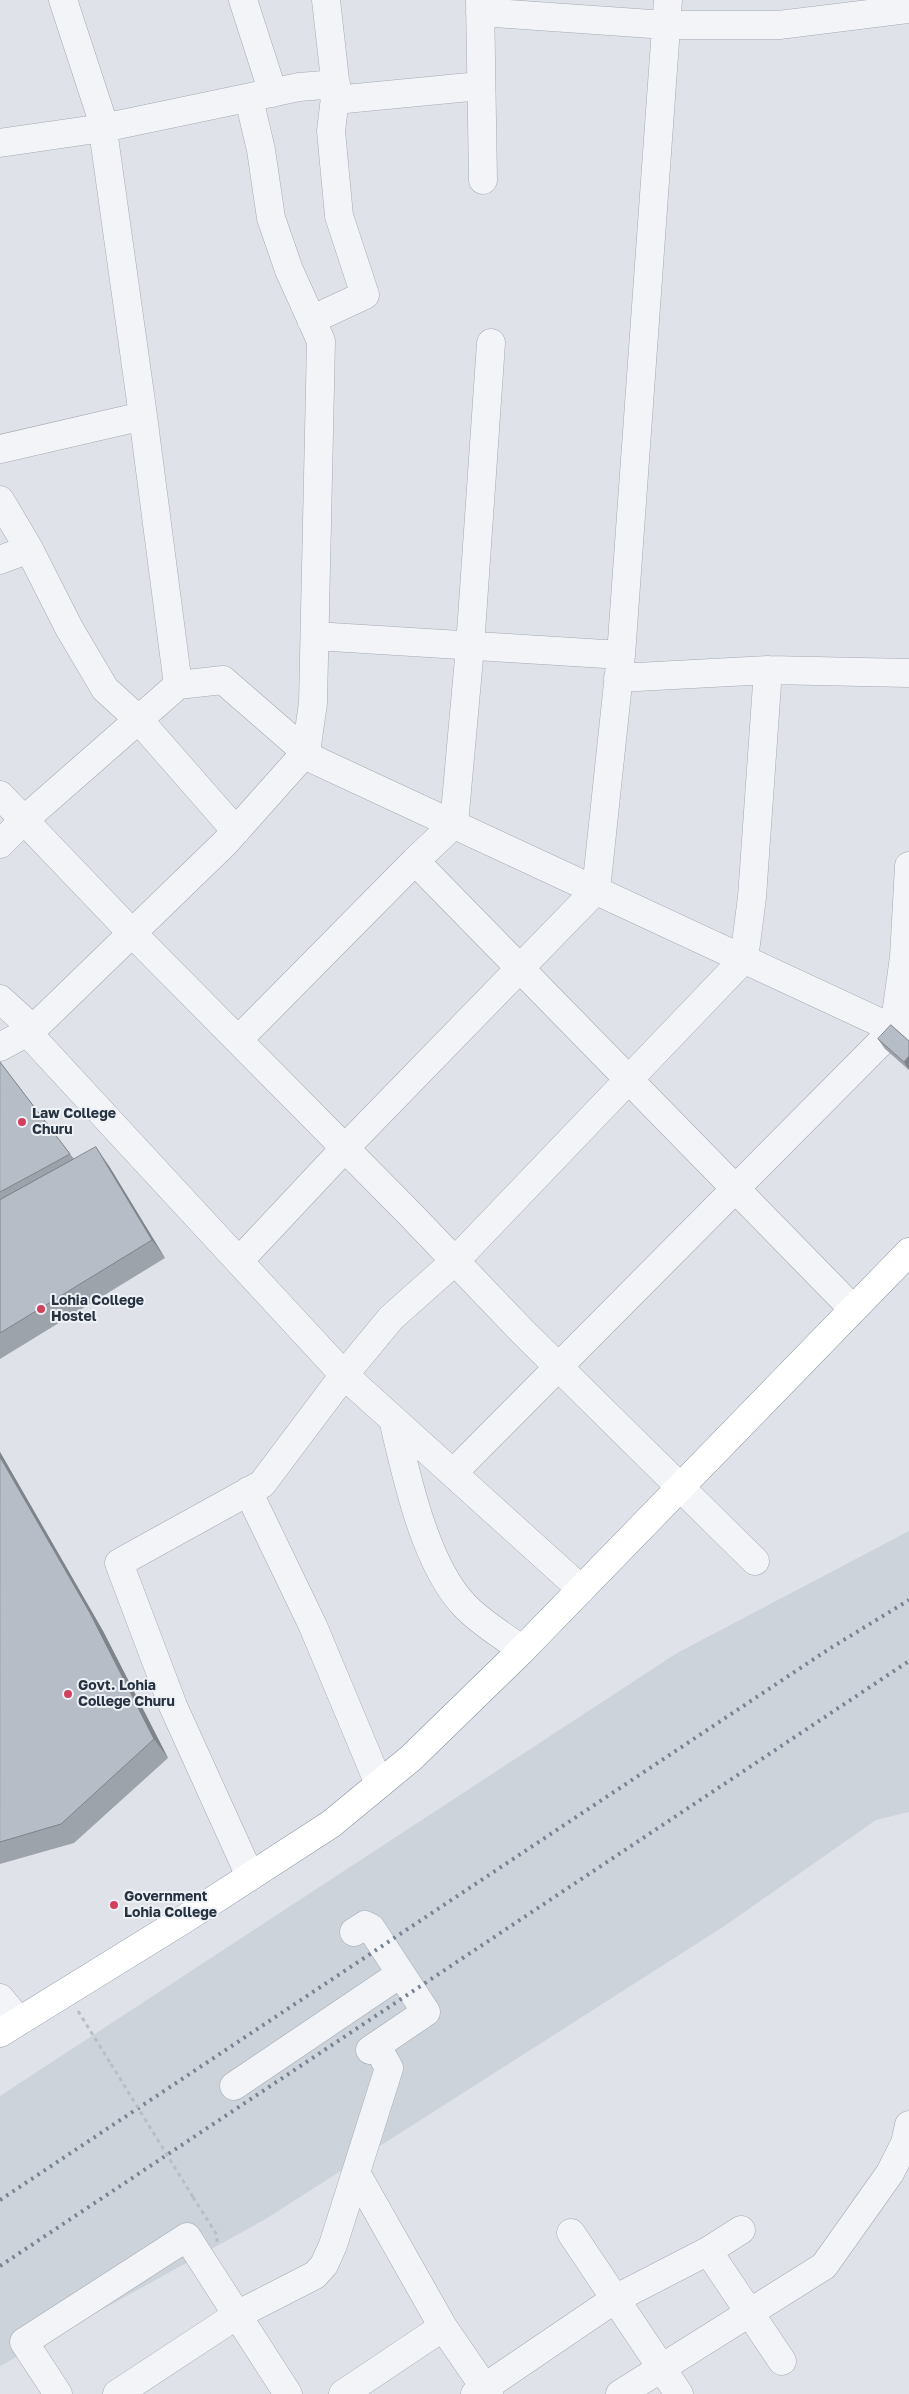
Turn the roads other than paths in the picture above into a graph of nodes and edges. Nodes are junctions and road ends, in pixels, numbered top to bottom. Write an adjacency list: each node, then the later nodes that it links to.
1 (63, 0): 10 (street)
2 (243, 0): 9 (street)
3 (326, 0): 8 (street)
4 (480, 6): 6 (street); 7 (street)
5 (909, 9): 6 (street)
6 (667, 12): 22 (street)
7 (480, 86): 8 (street); 12 (street)
8 (335, 92): 9 (street); 13 (street)
9 (261, 96): 10 (street); 13 (street)
10 (103, 128): 11 (street); 15 (street)
11 (0, 143)
12 (483, 180)
13 (311, 320): 20 (street)
14 (490, 343): 21 (street)
15 (143, 416): 16 (street); 25 (street)
16 (0, 449)
17 (0, 500): 18 (street)
18 (29, 549): 19 (street); 26 (street)
19 (0, 560)
20 (315, 636): 21 (street); 27 (street)
21 (470, 647): 22 (street); 30 (street)
22 (620, 666): 23 (street); 35 (street)
23 (768, 670): 24 (street); 37 (street)
24 (909, 673)
25 (178, 685): 26 (street); 27 (street)
26 (138, 719): 29 (street); 31 (street)
27 (306, 752): 30 (street); 31 (street)
28 (0, 795): 29 (street)
29 (24, 820): 32 (street); 36 (street)
30 (454, 824): 33 (street); 35 (street)
31 (236, 831): 36 (street)
32 (0, 844)
33 (415, 860): 38 (street); 42 (street)
34 (909, 866): 41 (street)
35 (596, 890): 37 (street); 38 (street)
36 (132, 933): 40 (street); 42 (street)
37 (744, 959): 41 (street); 44 (street)
38 (519, 968): 44 (street); 45 (street)
39 (0, 999): 40 (street)
40 (30, 1030): 43 (street); 49 (street)
41 (901, 1032): 46 (street)
42 (238, 1040): 45 (street)
43 (0, 1047)
44 (629, 1080): 46 (street); 48 (street)
45 (345, 1148): 48 (street); 49 (street)
46 (735, 1189): 50 (street); 51 (street)
47 (909, 1252): 50 (highway)
48 (455, 1260): 51 (street); 52 (street)
49 (239, 1261): 52 (street)
50 (853, 1309): 55 (highway)
51 (557, 1366): 54 (street); 55 (street)
52 (344, 1375): 53 (street); 56 (street)
53 (393, 1419): 54 (street); 59 (street)
54 (453, 1473): 58 (street)
55 (680, 1487): 57 (street); 58 (highway)
56 (248, 1491): 60 (street); 61 (street)
57 (755, 1561)
58 (581, 1589): 59 (highway)
59 (522, 1650): 60 (highway)
60 (379, 1784): 61 (highway)
61 (250, 1876): 65 (highway)
62 (354, 1932): 63 (street)
63 (400, 1974): 66 (street); 68 (street)
64 (0, 1998): 65 (street)
65 (10, 2027)
66 (234, 2086)
67 (909, 2125): 73 (street)
68 (356, 2173): 74 (street); 75 (street)
69 (741, 2230): 71 (street)
70 (571, 2234): 72 (street)
71 (708, 2251): 72 (street); 73 (street)
72 (615, 2299): 77 (street); 78 (street)
73 (749, 2312): 76 (street); 77 (street)
74 (237, 2314): 79 (street); 80 (street); 81 (street)
75 (443, 2328): 78 (street); 82 (street)
76 (782, 2361)
77 (661, 2367): 83 (street); 84 (street)
78 (483, 2392)
79 (58, 2394)
80 (117, 2394)
81 (288, 2394)
82 (343, 2394)
83 (620, 2394)
84 (679, 2394)

